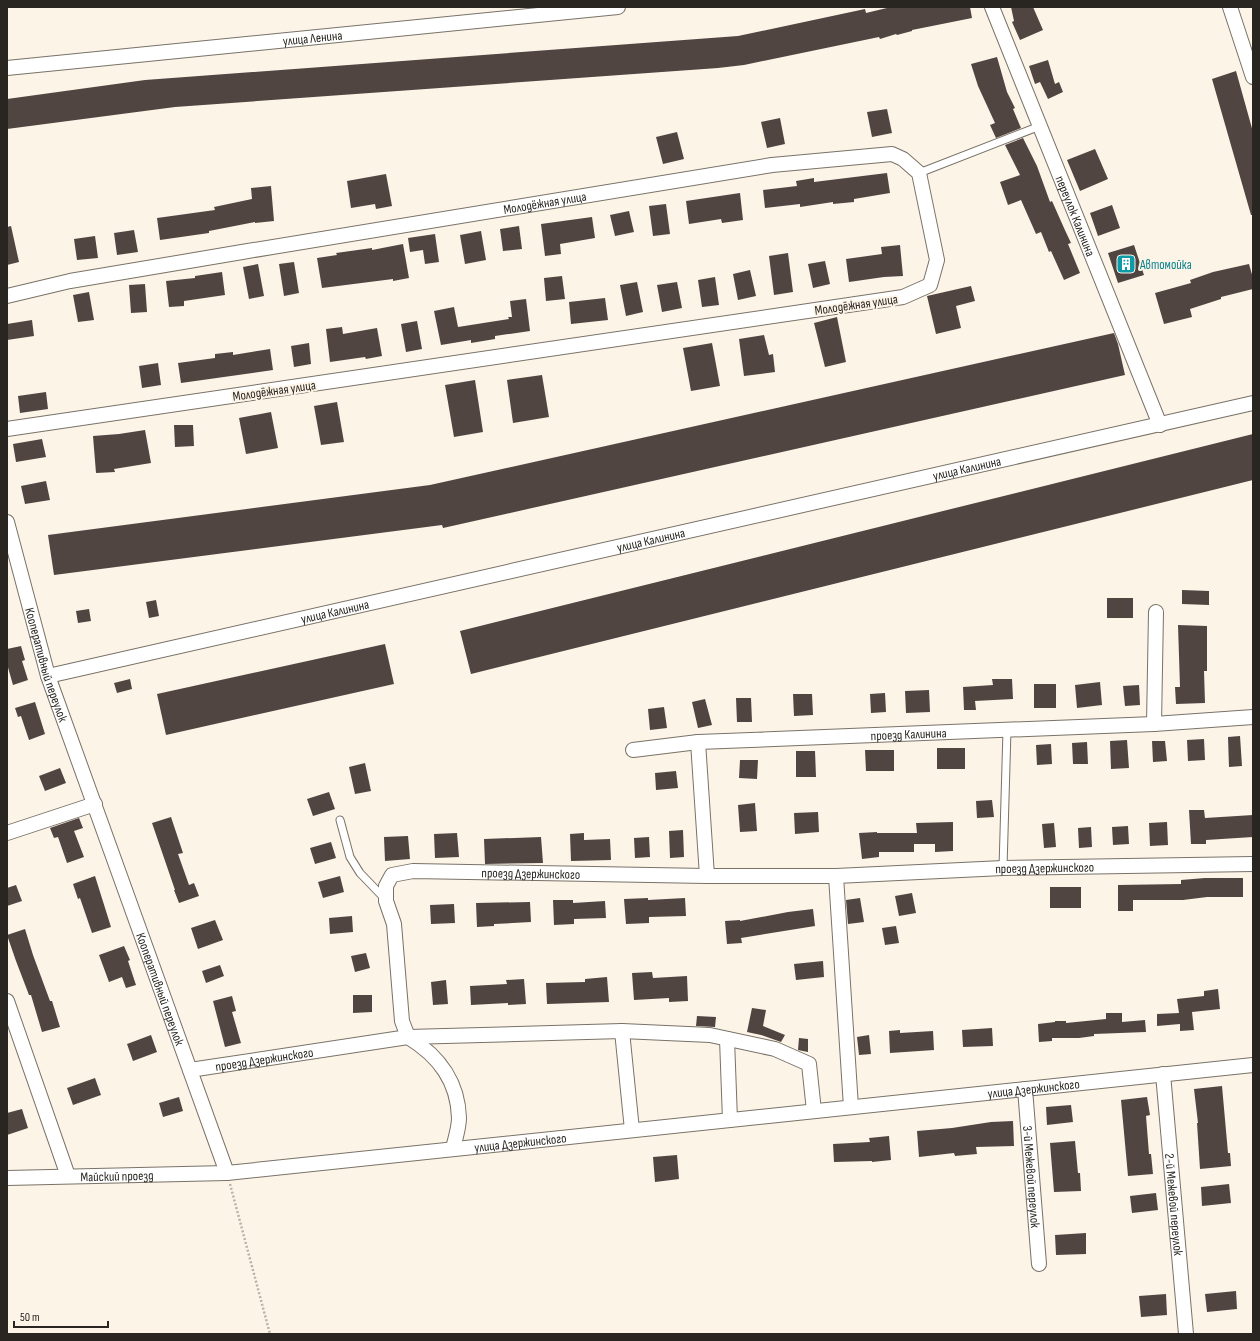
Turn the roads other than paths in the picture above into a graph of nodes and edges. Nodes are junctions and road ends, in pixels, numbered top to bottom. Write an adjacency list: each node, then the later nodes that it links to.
1 (618, 7): 4 (street, улица Ленина)
2 (992, 7): 6 (street, переулок Калинина)
3 (1230, 7): 5 (street)
4 (7, 68)
5 (1253, 77)
6 (1040, 126): 7 (lane); 10 (street, переулок Калинина)
7 (919, 173): 8 (street, Молодёжная улица); 11 (street, Молодёжная улица)
8 (7, 296)
9 (1253, 403): 10 (street, улица Калинина)
10 (1160, 425): 14 (street, улица Калинина)
11 (7, 429)
12 (7, 522): 14 (street, Кооперативный переулок)
13 (1156, 612): 16 (street)
14 (48, 676): 20 (street, Кооперативный переулок)
15 (1253, 717): 16 (street, проезд Калинина)
16 (1154, 724): 17 (street, проезд Калинина)
17 (1007, 730): 18 (street, проезд Калинина); 24 (lane)
18 (698, 742): 19 (street, проезд Калинина); 25 (street)
19 (633, 750)
20 (95, 804): 22 (street); 33 (street, Кооперативный переулок)
21 (340, 820): 27 (lane)
22 (7, 833)
23 (1253, 864): 24 (street, проезд Дзержинского)
24 (1003, 868): 26 (street, проезд Дзержинского)
25 (707, 876): 26 (street, проезд Дзержинского); 27 (street, проезд Дзержинского)
26 (836, 876): 36 (street)
27 (386, 901): 30 (street, проезд Дзержинского)
28 (7, 1001): 42 (street)
29 (622, 1031): 30 (street, проезд Дзержинского); 31 (street); 39 (street)
30 (408, 1037): 33 (street, проезд Дзержинского); 40 (street)
31 (728, 1039): 37 (street); 38 (street)
32 (1253, 1065): 34 (street, улица Дзержинского)
33 (190, 1070): 41 (street, Кооперативный переулок)
34 (1163, 1074): 35 (street, улица Дзержинского); 45 (street, 2-й Межевой переулок)
35 (1025, 1089): 36 (street, улица Дзержинского); 44 (street, 3-й Межевой переулок)
36 (851, 1107): 37 (street, улица Дзержинского)
37 (814, 1111): 38 (street, улица Дзержинского)
38 (730, 1120): 39 (street, улица Дзержинского)
39 (632, 1130): 40 (street, улица Дзержинского)
40 (453, 1149): 41 (street, улица Дзержинского)
41 (227, 1173): 42 (street, Майский проезд)
42 (68, 1176): 43 (street, Майский проезд)
43 (7, 1178)
44 (1039, 1264)
45 (1186, 1334)

